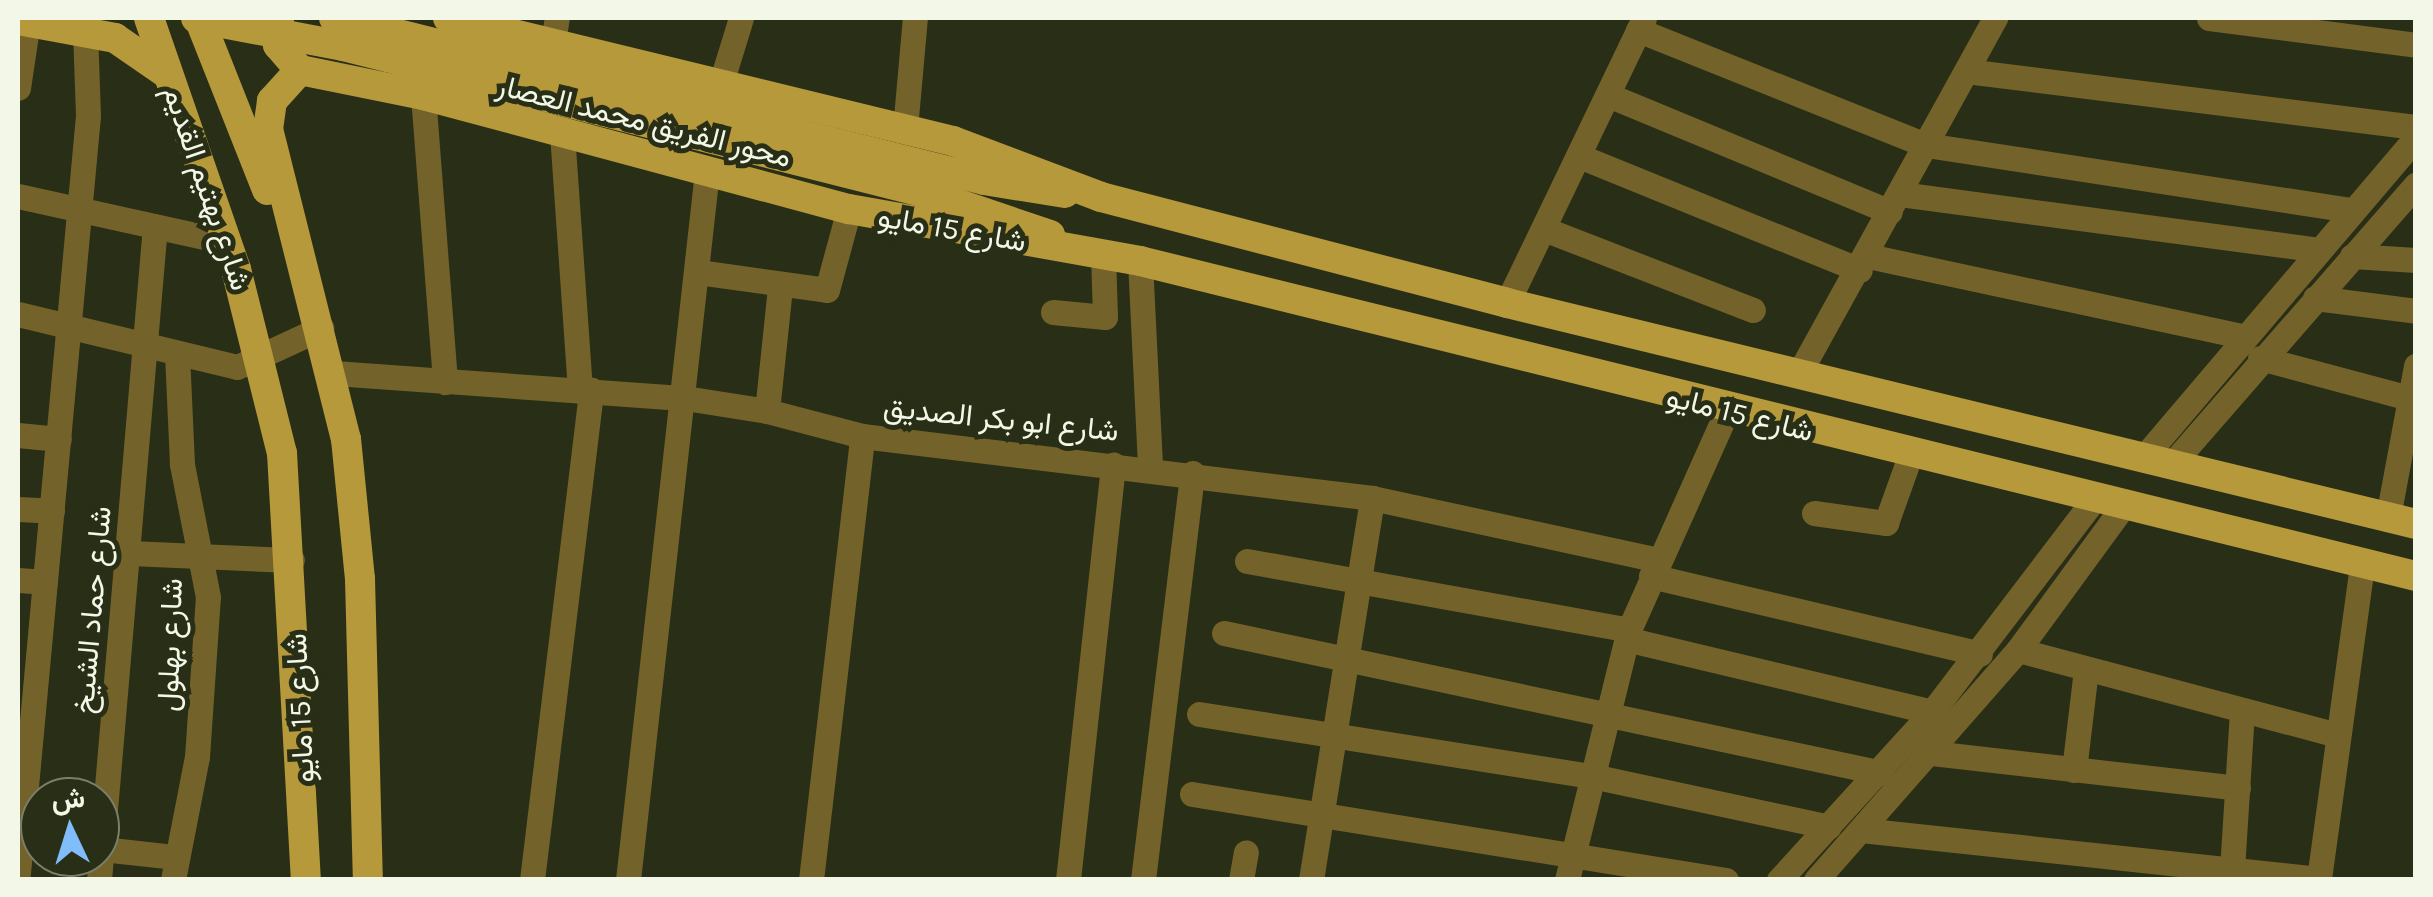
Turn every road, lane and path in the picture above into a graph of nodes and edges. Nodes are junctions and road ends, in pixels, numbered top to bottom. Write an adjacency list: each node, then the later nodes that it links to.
1 (149, 18): 18 (main road, شارع بهتيم القديم)
2 (197, 18): 41 (main road, محور الفريق محمد العصار, bridge); 55 (main road, شارع بهتيم القديم)
3 (278, 18): 16 (main road)
4 (334, 18): 32 (main road, محور الفريق محمد العصار)
5 (448, 18): 12 (main road, شارع 15 مايو)
6 (741, 18): 19 (street)
7 (915, 18): 24 (street)
8 (1995, 18): 17 (street)
9 (2209, 18): 15 (street)
10 (22, 20): 11 (main road); 20 (street)
11 (93, 24): 18 (main road); 34 (street)
12 (504, 24): 14 (main road, شارع 15 مايو)
13 (1641, 24): 22 (street); 27 (street)
14 (555, 30): 19 (main road, شارع 15 مايو)
15 (2416, 45)
16 (300, 70): 21 (main road, شارع 15 مايو); 55 (main road, شارع 15 مايو)
17 (1966, 71): 23 (street); 27 (street)
18 (167, 74): 39 (main road, شارع بهتيم القديم)
19 (721, 84): 24 (main road, شارع 15 مايو)
20 (18, 88)
21 (423, 95): 25 (main road, شارع 15 مايو); 64 (street)
22 (1608, 95): 28 (street); 33 (street)
23 (2416, 127)
24 (905, 129): 32 (main road, شارع 15 مايو)
25 (562, 133): 29 (main road, شارع 15 مايو); 65 (street)
26 (2416, 137): 36 (street)
27 (1926, 146): 33 (street); 36 (street)
28 (1579, 156): 38 (street); 45 (street)
29 (707, 171): 35 (main road, شارع 15 مايو); 46 (street)
30 (2416, 184): 42 (street)
31 (18, 196): 34 (street)
32 (1100, 197): 49 (main road, شارع 15 مايو)
33 (1895, 203): 40 (street); 45 (street)
34 (78, 209): 37 (street); 54 (street)
35 (848, 209): 41 (main road, شارع 15 مايو); 47 (street)
36 (2352, 210): 40 (street)
37 (156, 226): 39 (street); 57 (street, شارع حماد الشيخ)
38 (1544, 228): 49 (street); 50 (street)
39 (228, 242): 60 (main road, شارع بهتيم القديم)
40 (2317, 250): 56 (street)
41 (1094, 252): 44 (main road, شارع 15 مايو); 51 (street)
42 (2352, 256): 43 (street); 48 (street)
43 (2416, 260)
44 (1140, 261): 69 (main road, شارع 15 مايو); 77 (street)
45 (1864, 263): 56 (street); 63 (street)
46 (698, 272): 47 (street); 66 (street)
47 (780, 287): 68 (street)
48 (2315, 298): 52 (street); 59 (street)
49 (1507, 303): 63 (main road, شارع 15 مايو)
50 (1753, 310)
51 (1053, 312)
52 (2416, 312)
53 (18, 314): 54 (street)
54 (70, 326): 57 (street); 73 (street)
55 (321, 328): 60 (street); 62 (main road, شارع 15 مايو)
56 (2242, 336): 75 (street)
57 (150, 346): 58 (street); 85 (street, شارع حماد الشيخ)
58 (177, 352): 60 (street); 86 (street, شارع بهلول)
59 (2260, 358): 67 (street); 75 (street)
60 (264, 359): 87 (main road, شارع 15 مايو)
61 (2415, 367): 67 (street)
62 (334, 373): 64 (street, شارع ابو بكر الصديق); 127 (main road, شارع 15 مايو)
63 (1798, 375): 75 (main road, شارع 15 مايو)
64 (445, 382): 65 (street, شارع ابو بكر الصديق)
65 (585, 390): 66 (street, شارع ابو بكر الصديق); 128 (street)
66 (684, 398): 68 (street, شارع ابو بكر الصديق); 129 (street)
67 (2409, 398): 70 (street)
68 (767, 411): 72 (street, شارع ابو بكر الصديق)
69 (1727, 411): 74 (main road, شارع 15 مايو); 90 (street)
70 (2409, 434): 84 (street)
71 (18, 435): 73 (street)
72 (862, 436): 76 (street, شارع ابو بكر الصديق); 130 (street)
73 (59, 440): 82 (street)
74 (1910, 456): 80 (main road, شارع 15 مايو); 83 (street)
75 (2158, 461): 84 (main road, شارع 15 مايو)
76 (1113, 464): 77 (street, شارع ابو بكر الصديق); 131 (street)
77 (1150, 468): 78 (street, شارع ابو بكر الصديق)
78 (1192, 472): 79 (street, شارع ابو بكر الصديق); 132 (street)
79 (1372, 498): 90 (street, شارع ابو بكر الصديق); 93 (street)
80 (2108, 504): 89 (main road, شارع 15 مايو); 97 (street); 98 (street)
81 (18, 508): 82 (street)
82 (52, 512): 94 (street)
83 (1814, 513)
84 (2402, 521)
85 (130, 553): 86 (street); 113 (street, شارع حماد الشيخ)
86 (205, 556): 87 (street); 123 (street, شارع بهلول)
87 (292, 560): 126 (main road, شارع 15 مايو)
88 (1248, 561): 93 (street)
89 (2362, 564): 91 (main road, شارع 15 مايو); 108 (street)
90 (1654, 568): 96 (street); 98 (street, شارع ابو بكر الصديق)
91 (2416, 576)
92 (18, 580): 94 (street)
93 (1358, 580): 96 (street); 99 (street)
94 (46, 582): 100 (street)
95 (1224, 634): 99 (street)
96 (1627, 635): 102 (street); 103 (street)
97 (2018, 650): 101 (street); 109 (street)
98 (1980, 654): 103 (street)
99 (1346, 657): 102 (street); 107 (street)
100 (28, 663): 106 (street)
101 (2086, 668): 104 (street); 110 (street)
102 (1608, 712): 111 (street); 112 (street)
103 (1932, 712): 111 (street)
104 (2242, 712): 108 (street); 114 (street)
105 (1199, 714): 107 (street)
106 (25, 728): 119 (street)
107 (1334, 735): 112 (street); 116 (street)
108 (2338, 736): 139 (street)
109 (1932, 754): 110 (street); 118 (street)
110 (2074, 770): 114 (street)
111 (1882, 772): 117 (street)
112 (1592, 776): 117 (street); 121 (street)
113 (109, 777)
114 (2238, 788): 124 (street)
115 (1192, 794): 116 (street)
116 (1322, 814): 121 (street); 134 (street)
117 (1830, 827): 137 (street)
118 (1861, 830): 124 (street); 138 (street)
119 (19, 833): 125 (street)
120 (1246, 852): 133 (street)
121 (1573, 852): 135 (street); 136 (street)
122 (120, 854): 123 (street)
123 (173, 868)
124 (2232, 870): 139 (street)
125 (18, 873)
126 (306, 880)
127 (368, 880)
128 (532, 880)
129 (628, 880)
130 (810, 880)
131 (1068, 880)
132 (1143, 880)
133 (1242, 880)
134 (1311, 880)
135 (1567, 880)
136 (1726, 880)
137 (1779, 880)
138 (1816, 880)
139 (2320, 880)

